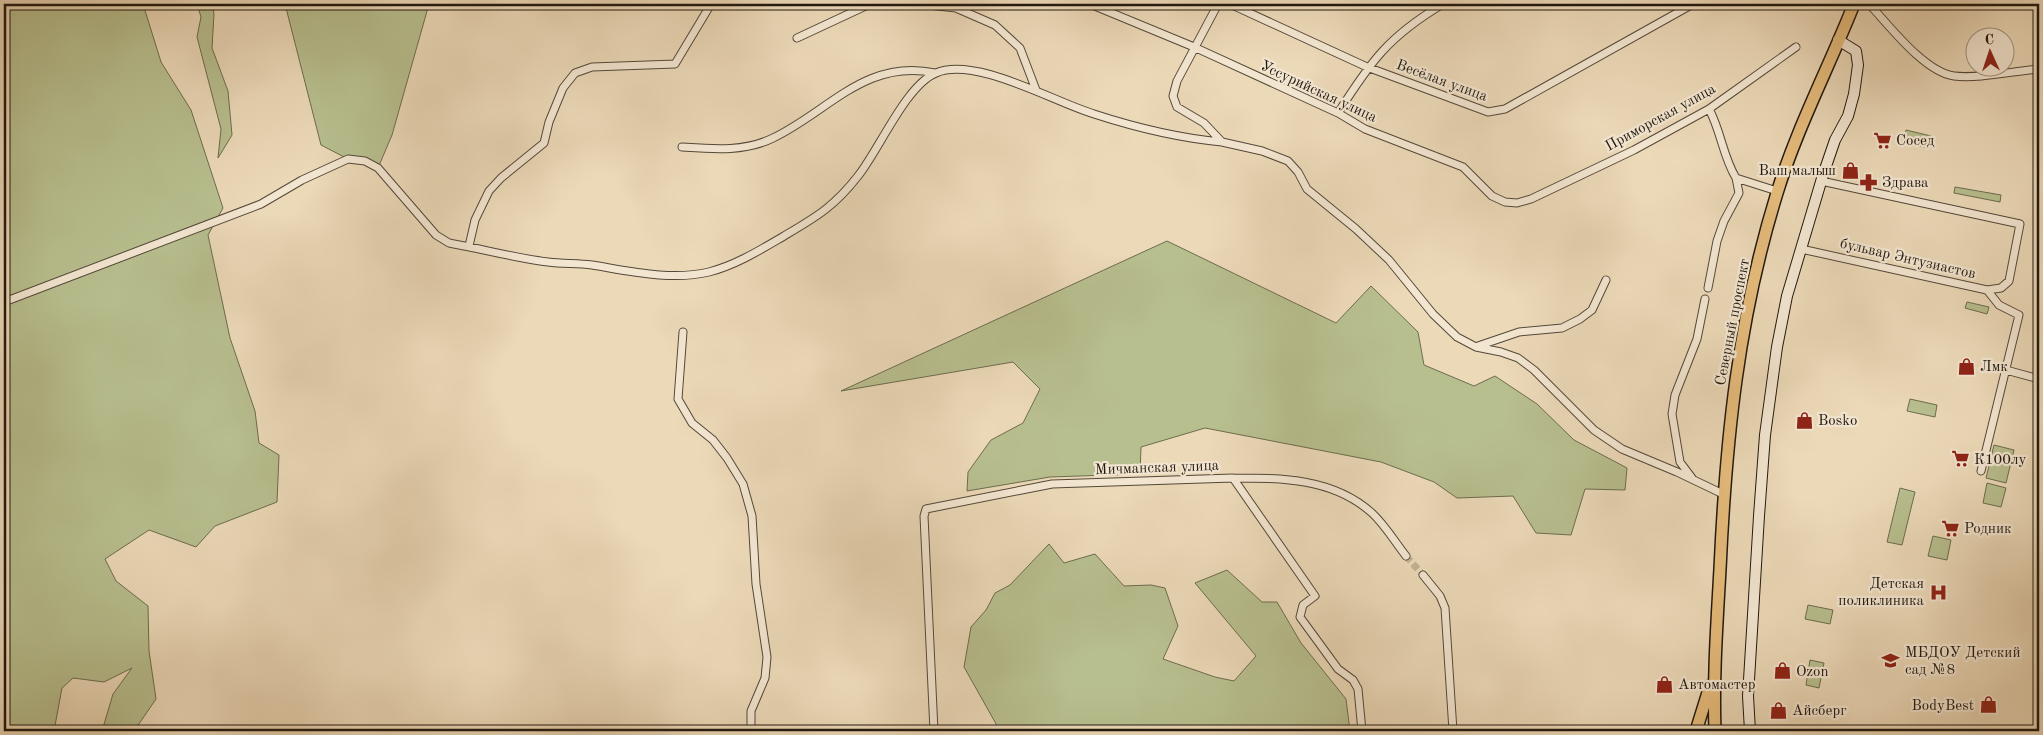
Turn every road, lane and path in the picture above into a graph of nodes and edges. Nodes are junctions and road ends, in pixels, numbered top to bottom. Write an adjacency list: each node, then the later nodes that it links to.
1 (711, 4): 27 (street)
2 (870, 4): 11 (street)
3 (918, 4): 18 (street)
4 (1090, 4): 13 (street, Уссурийская улица)
5 (1218, 4): 13 (street)
6 (1230, 4): 15 (street, Весёлая улица)
7 (1443, 4): 15 (street)
8 (1693, 4): 15 (street, Весёлая улица)
9 (1854, 4): 12 (main road, Северный проспект)
10 (1870, 4): 16 (street)
11 (797, 38)
12 (1838, 40): 24 (street); 25 (main road, Северный проспект)
13 (1194, 47): 20 (street, Уссурийская улица); 21 (street)
14 (1796, 47): 19 (street, Приморская улица)
15 (1367, 67): 20 (street)
16 (2039, 69)
17 (935, 73): 18 (street); 22 (street); 27 (street)
18 (1036, 90): 21 (street)
19 (1709, 109): 23 (street); 26 (street, Приморская улица)
20 (1338, 113): 26 (street, Уссурийская улица)
21 (1222, 142): 35 (street)
22 (682, 148)
23 (1736, 178): 25 (street); 30 (street)
24 (1821, 180): 28 (street); 31 (street)
25 (1777, 191): 41 (main road, Северный проспект)
26 (1531, 199)
27 (468, 246): 33 (street)
28 (1801, 249): 31 (street, бульвар Энтузиастов); 51 (street)
29 (1606, 280): 35 (street)
30 (1708, 288)
31 (1987, 290): 36 (street, бульвар Энтузиастов)
32 (1706, 298): 40 (street)
33 (4, 302)
34 (683, 332): 45 (street)
35 (1476, 347): 40 (street)
36 (2006, 370): 37 (street); 38 (street, бульвар Энтузиастов)
37 (2039, 379)
38 (1981, 471)
39 (1233, 478): 42 (street); 46 (street, Мичманская улица); 47 (street, Мичманская улица)
40 (1692, 479): 41 (street)
41 (1723, 494): 44 (main road, Северный проспект)
42 (1406, 556)
43 (1423, 576): 48 (street)
44 (1715, 662): 49 (main road); 50 (main road)
45 (751, 731)
46 (934, 731)
47 (1362, 731)
48 (1453, 731)
49 (1696, 731)
50 (1715, 731)
51 (1750, 731)

